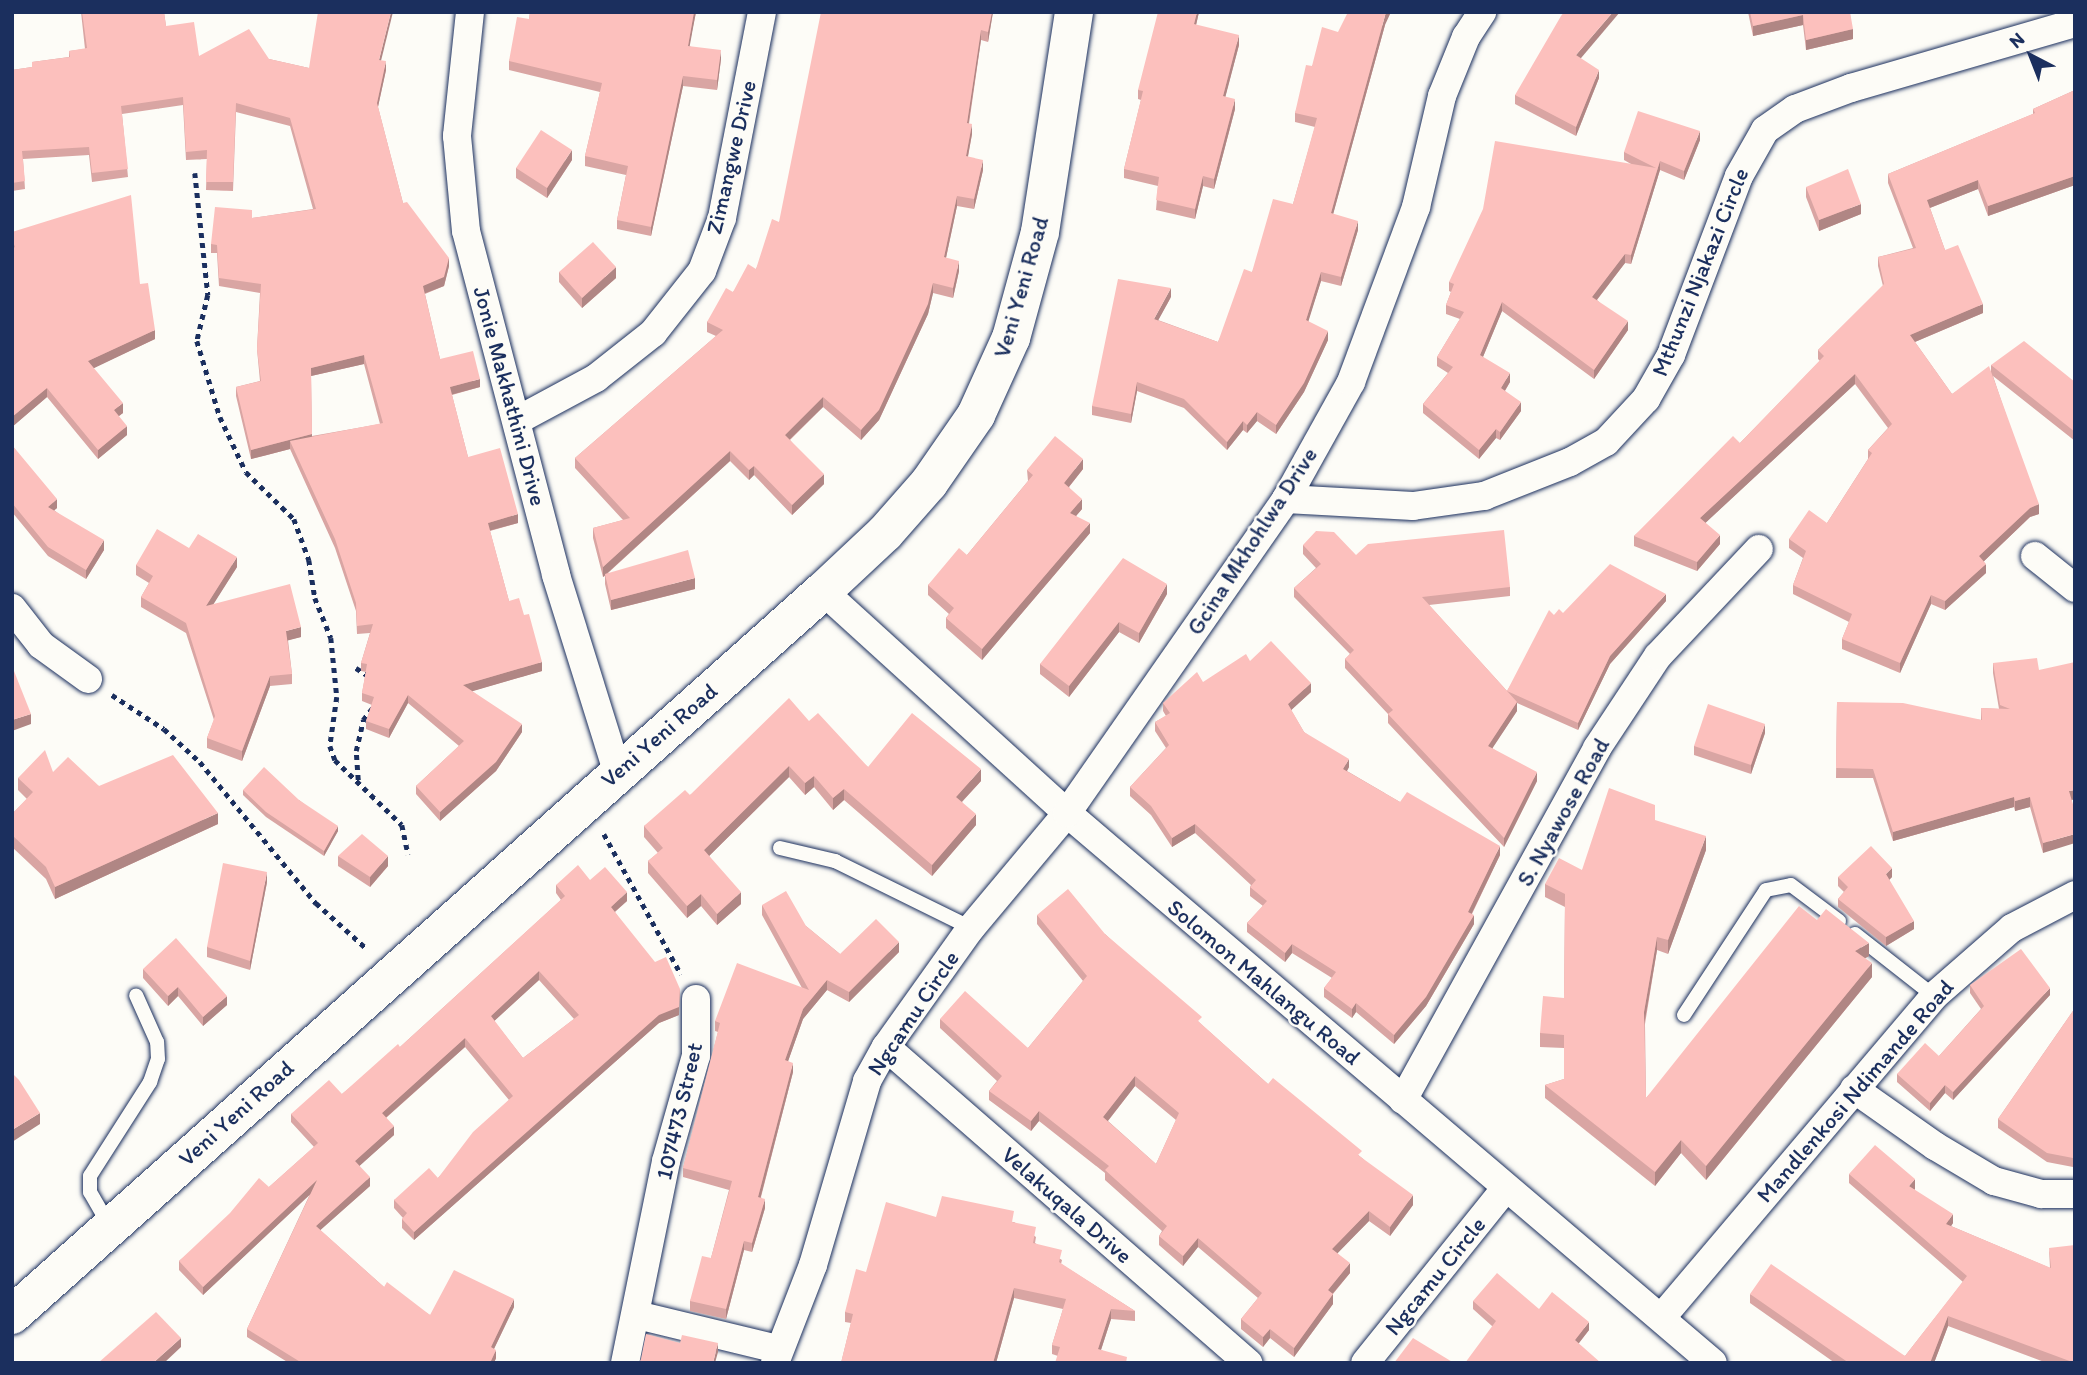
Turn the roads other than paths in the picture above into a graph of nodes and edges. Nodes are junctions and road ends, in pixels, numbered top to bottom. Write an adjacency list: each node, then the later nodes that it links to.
1 (470, 12): 6 (street, Jonie Makhathini Drive)
2 (762, 12): 6 (street, Zimangwe Drive)
3 (1074, 12): 11 (street, Veni Yeni Road)
4 (1482, 12): 7 (street, Gcina Mkhohlwa Drive)
5 (2075, 23): 7 (street, Mthunzi Njakazi Circle)
6 (518, 420): 14 (street, Jonie Makhathini Drive)
7 (1286, 499): 15 (street, Gcina Mkhohlwa Drive)
8 (1759, 549): 25 (street, S. Nyawose Road)
9 (2035, 556): 10 (street)
10 (2075, 588)
11 (823, 591): 14 (street, Veni Yeni Road); 15 (street, Solomon Mahlangu Road)
12 (12, 608): 13 (street)
13 (88, 679)
14 (617, 771): 28 (street, Veni Yeni Road)
15 (1067, 813): 18 (street, Ngcamu Circle); 25 (street, Solomon Mahlangu Road)
16 (780, 848): 18 (lane)
17 (2075, 895): 20 (street, Mandlenkosi Ndimande Road)
18 (971, 928): 23 (street, Ngcamu Circle)
19 (136, 995): 28 (lane)
20 (1934, 996): 22 (lane); 24 (street, Mandlenkosi Ndimande Road)
21 (696, 999): 30 (street, 107473 Street)
22 (1684, 1015)
23 (886, 1047): 32 (street, Ngcamu Circle); 34 (street, Velakuqala Drive)
24 (1854, 1089): 27 (street); 31 (street, Mandlenkosi Ndimande Road)
25 (1403, 1100): 26 (street, Solomon Mahlangu Road)
26 (1505, 1189): 31 (street, Solomon Mahlangu Road); 35 (street, Ngcamu Circle)
27 (2075, 1194)
28 (110, 1227): 29 (street, Veni Yeni Road)
29 (12, 1315)
30 (637, 1315): 32 (street); 33 (street, 107473 Street)
31 (1662, 1317): 36 (street, Solomon Mahlangu Road)
32 (776, 1356)
33 (625, 1363)
34 (1248, 1363)
35 (1365, 1363)
36 (1713, 1363)

